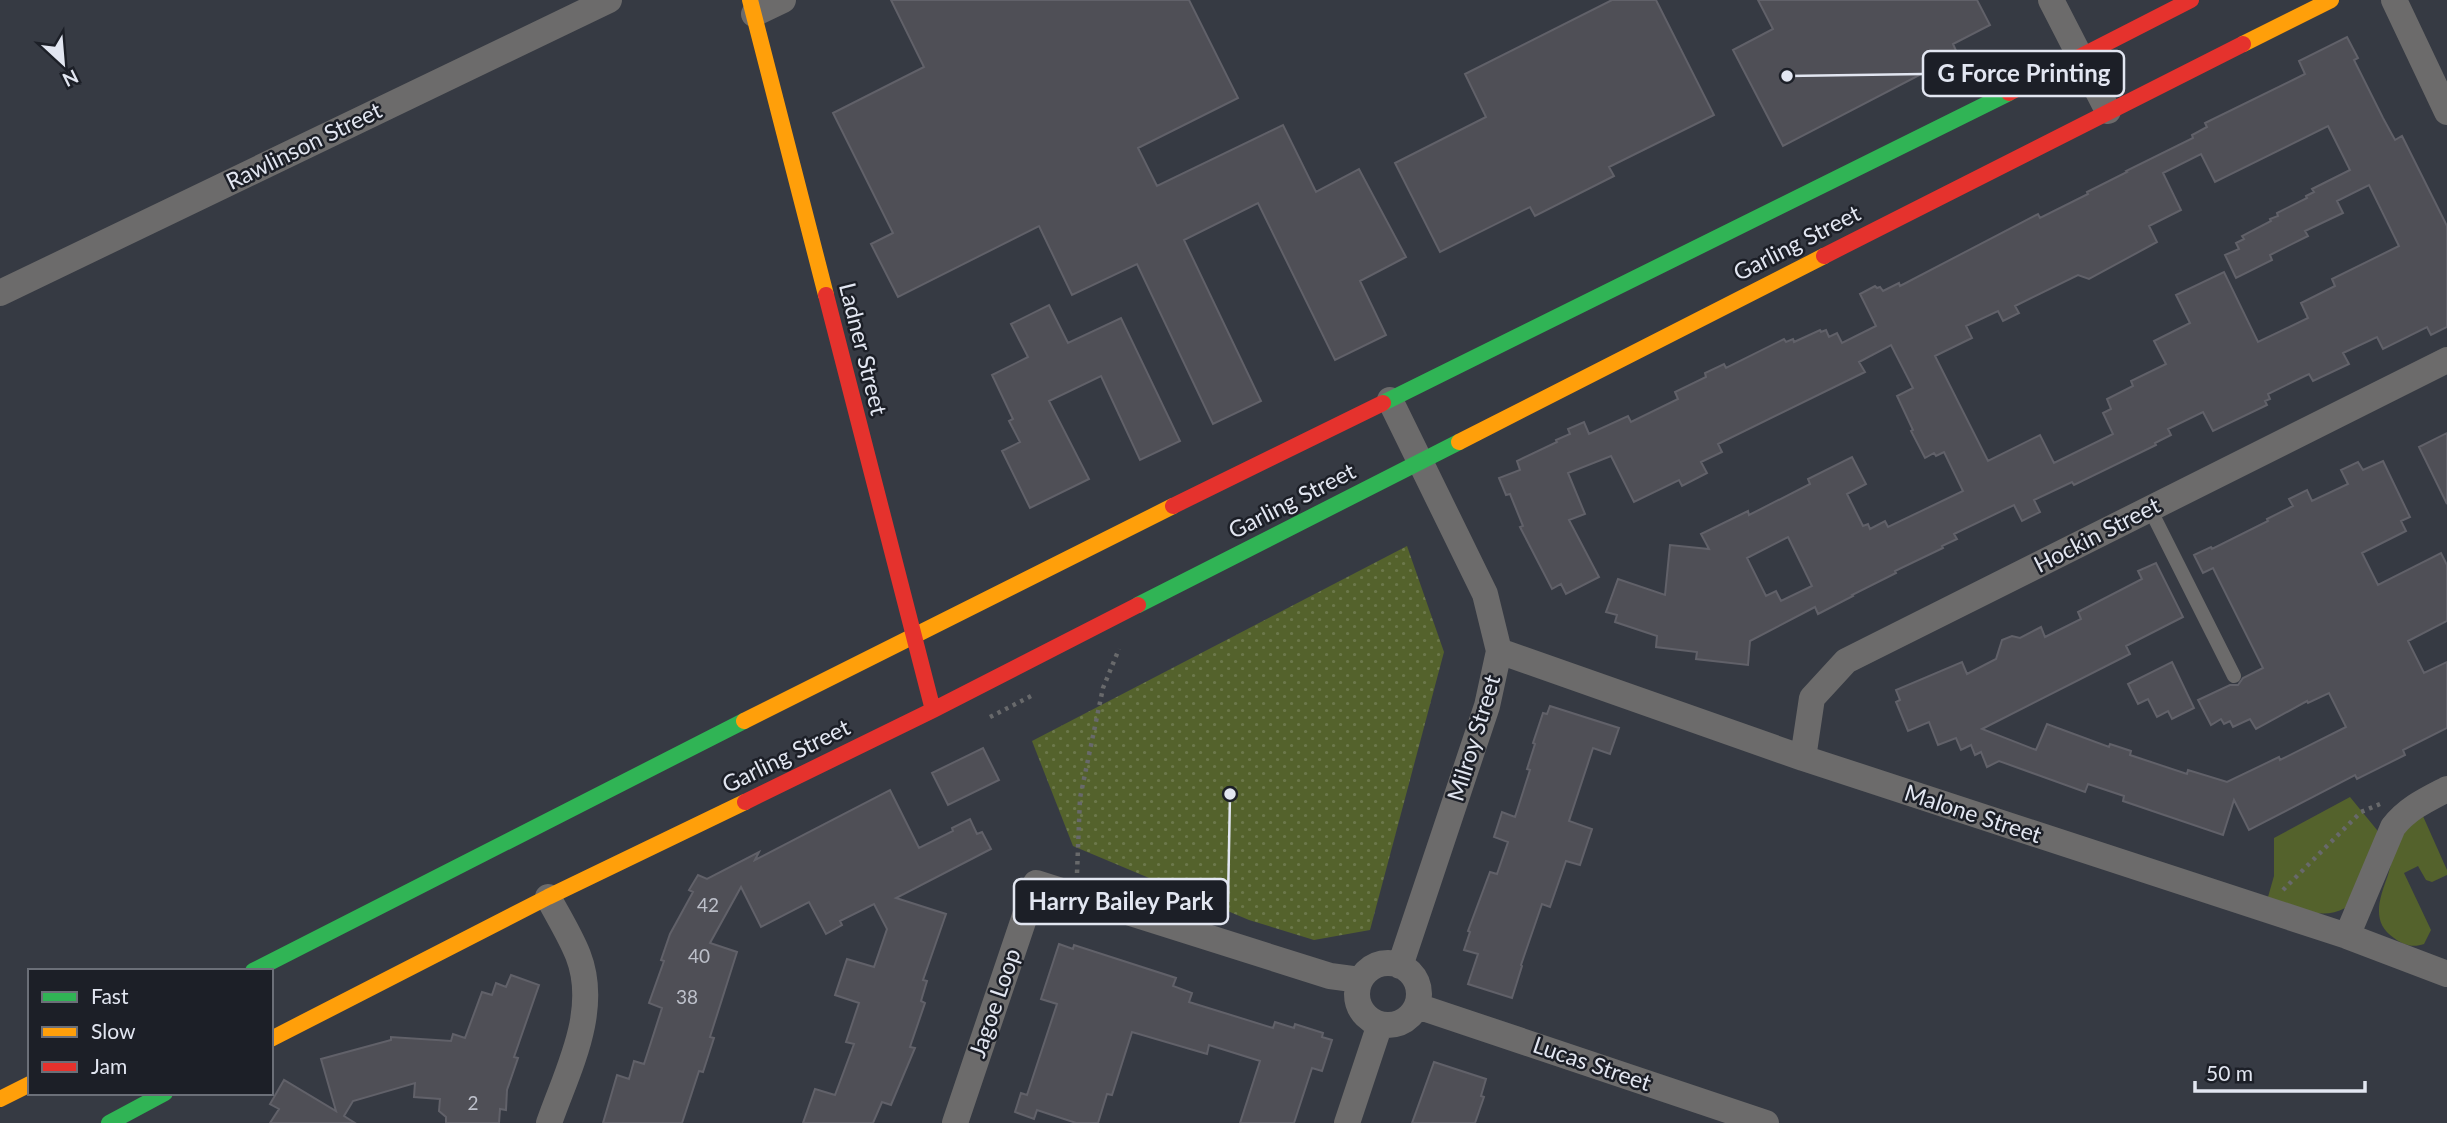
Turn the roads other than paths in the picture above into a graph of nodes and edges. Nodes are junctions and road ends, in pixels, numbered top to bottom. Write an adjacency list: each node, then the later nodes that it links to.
1 (609, 0): 11 (street, Rawlinson Street)
2 (783, 0): 7 (street)
3 (2051, 0): 8 (street)
4 (2191, 0): 8 (street, Garling Street)
5 (2332, 0): 9 (street, Garling Street)
6 (2395, 0): 10 (street)
7 (752, 7): 16 (street, Ladner Street)
8 (2081, 58): 9 (street); 13 (street, Garling Street)
9 (2108, 111): 14 (street, Garling Street)
10 (2447, 111)
11 (0, 293)
12 (2447, 360): 15 (street, Hockin Street)
13 (1390, 400): 14 (street, Milroy Street); 16 (street, Garling Street)
14 (1420, 460): 17 (street, Milroy Street); 19 (street, Garling Street)
15 (2150, 509): 18 (lane); 20 (street, Hockin Street)
16 (912, 635): 19 (street, Ladner Street); 25 (street, Garling Street)
17 (1499, 651): 20 (street, Malone Street); 24 (street, Milroy Street)
18 (2234, 676)
19 (933, 710): 22 (street, Garling Street)
20 (1803, 758): 23 (street, Malone Street)
21 (2447, 789): 23 (street)
22 (548, 897): 30 (street, Garling Street); 35 (street)
23 (2347, 936): 26 (street, Malone Street)
24 (1401, 966): 27 (street); 28 (street)
25 (257, 969)
26 (2447, 974)
27 (1360, 981): 29 (street); 36 (street, Jagoe Loop)
28 (1417, 1006): 29 (street); 38 (street, Lucas Street)
29 (1380, 1024): 37 (street)
30 (273, 1038)
31 (28, 1085): 32 (street)
32 (0, 1099)
33 (154, 1105): 34 (street)
34 (109, 1123)
35 (550, 1123)
36 (955, 1123)
37 (1347, 1123)
38 (1766, 1123)

